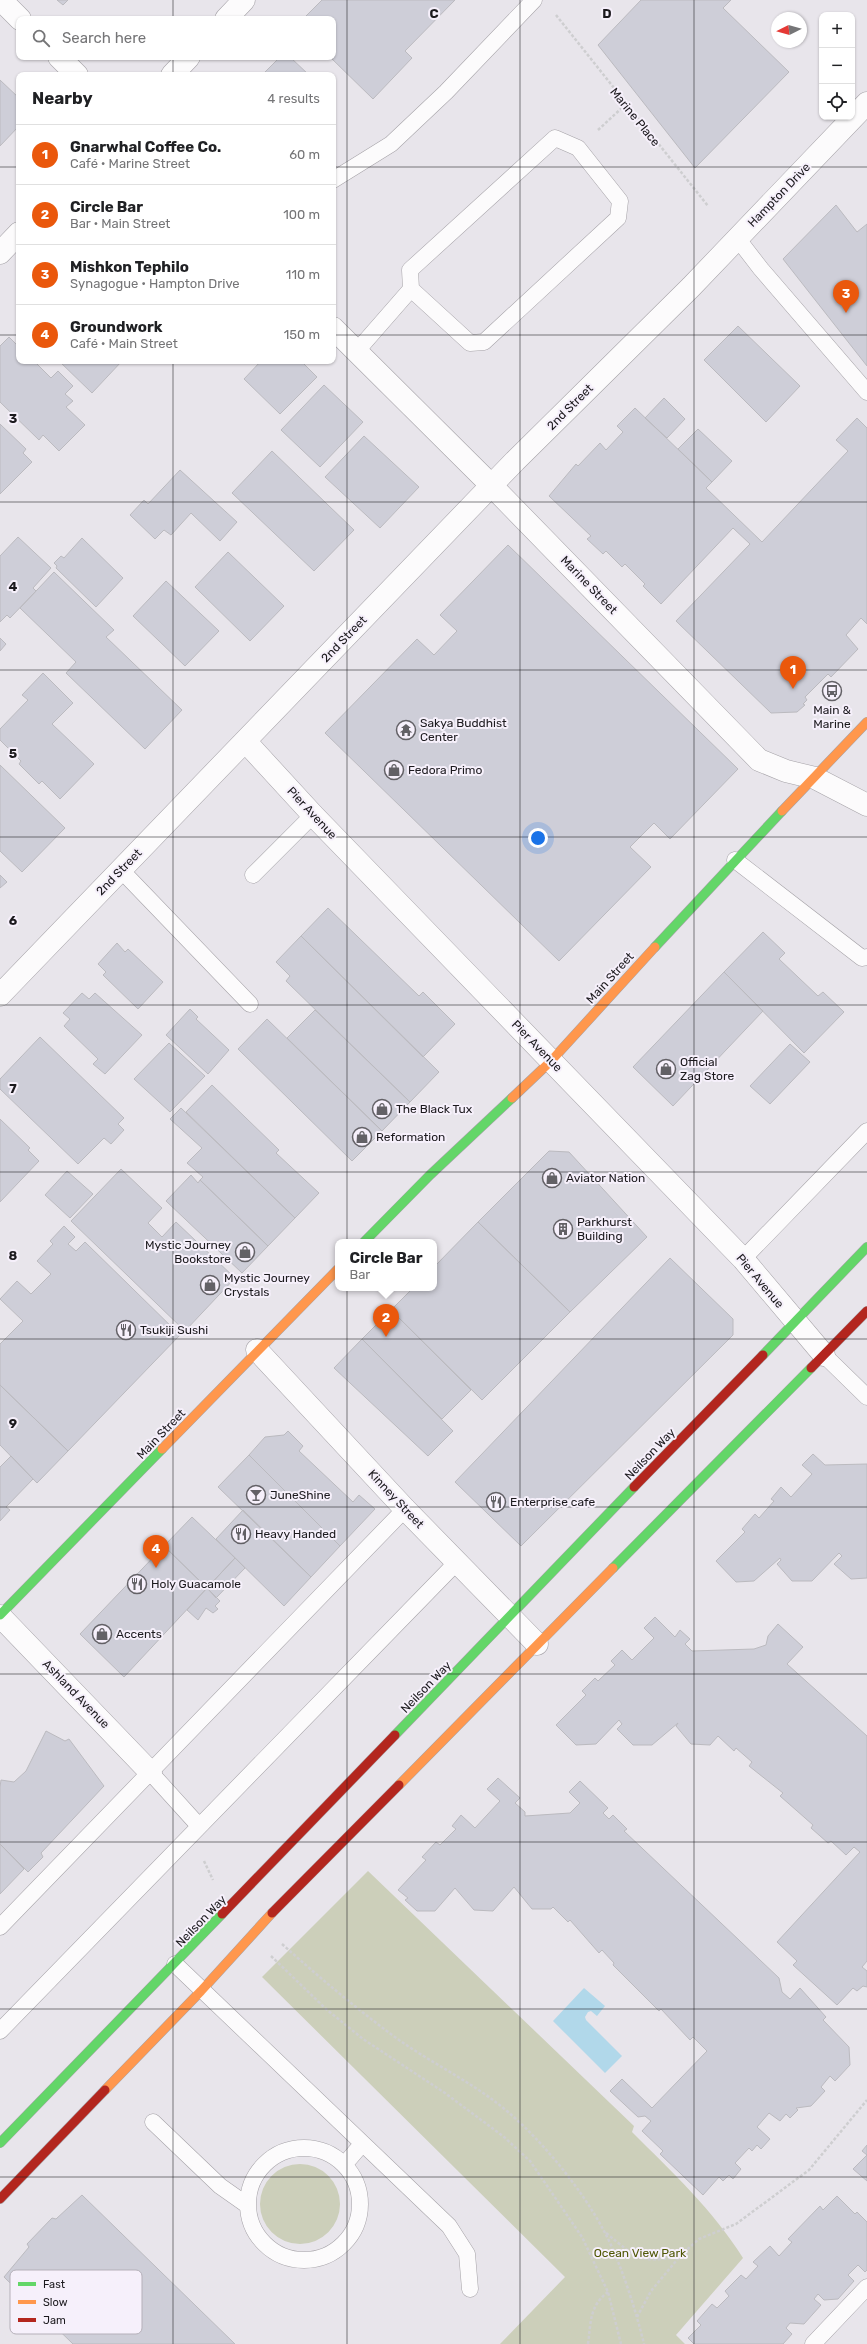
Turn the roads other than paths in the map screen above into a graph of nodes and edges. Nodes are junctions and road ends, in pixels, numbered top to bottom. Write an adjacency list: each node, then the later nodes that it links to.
1 (1, 0): 4 (street)
2 (244, 0): 5 (street)
3 (534, 0): 11 (lane)
4 (17, 16)
5 (229, 16)
6 (62, 60): 8 (street)
7 (186, 60): 9 (street)
8 (75, 72)
9 (175, 72)
10 (867, 104): 13 (street, Hampton Drive)
11 (336, 178)
12 (16, 236): 14 (street)
13 (737, 238): 15 (street, Hampton Drive); 19 (lane)
14 (0, 253)
15 (691, 287): 20 (street, 2nd Street)
16 (412, 289): 16 (lane); 18 (lane)
17 (336, 331): 18 (street, Marine Street)
18 (356, 352): 20 (street, Marine Street)
19 (867, 392)
20 (491, 485): 22 (street, 2nd Street); 23 (street, Marine Street)
21 (867, 722): 23 (main road, Main Street)
22 (246, 742): 25 (street, Pier Avenue); 27 (street, 2nd Street)
23 (814, 778): 24 (street, Marine Street); 26 (main road, Main Street)
24 (867, 805)
25 (313, 815): 28 (lane); 32 (street, Pier Avenue)
26 (735, 860): 29 (lane); 32 (main road, Main Street)
27 (121, 870): 30 (street, 2nd Street); 31 (lane)
28 (253, 874)
29 (867, 957)
30 (0, 995)
31 (250, 1004)
32 (551, 1061): 34 (main road, Main Street); 36 (street, Pier Avenue)
33 (867, 1131): 36 (lane)
34 (367, 1239)
35 (867, 1247): 39 (main road, Neilson Way)
36 (742, 1259): 39 (street, Pier Avenue)
37 (335, 1272): 40 (main road, Main Street)
38 (867, 1311): 41 (main road)
39 (794, 1321): 41 (street, Pier Avenue); 46 (main road, Neilson Way)
40 (257, 1350): 43 (street, Kinney Street); 45 (main road, Main Street)
41 (824, 1355): 42 (lane); 47 (main road)
42 (867, 1397)
43 (405, 1509): 44 (street, Kinney Street); 48 (lane)
44 (457, 1562): 46 (street, Kinney Street); 49 (lane)
45 (0, 1616): 48 (street, Ashland Avenue)
46 (511, 1616): 47 (street, Kinney Street); 51 (main road, Neilson Way)
47 (537, 1644): 52 (main road)
48 (151, 1773): 49 (lane); 50 (lane)
49 (199, 1826): 53 (lane)
50 (0, 1927)
51 (175, 1964): 52 (lane); 55 (main road, Neilson Way)
52 (201, 1991): 56 (lane); 58 (main road)
53 (0, 2031)
54 (153, 2122): 59 (lane)
55 (0, 2143)
56 (362, 2144): 57 (lane); 61 (lane)
57 (344, 2165): 59 (lane); 59 (lane)
58 (0, 2199)
59 (247, 2205)
60 (867, 2287): 62 (lane)
61 (470, 2289)
62 (813, 2344)

